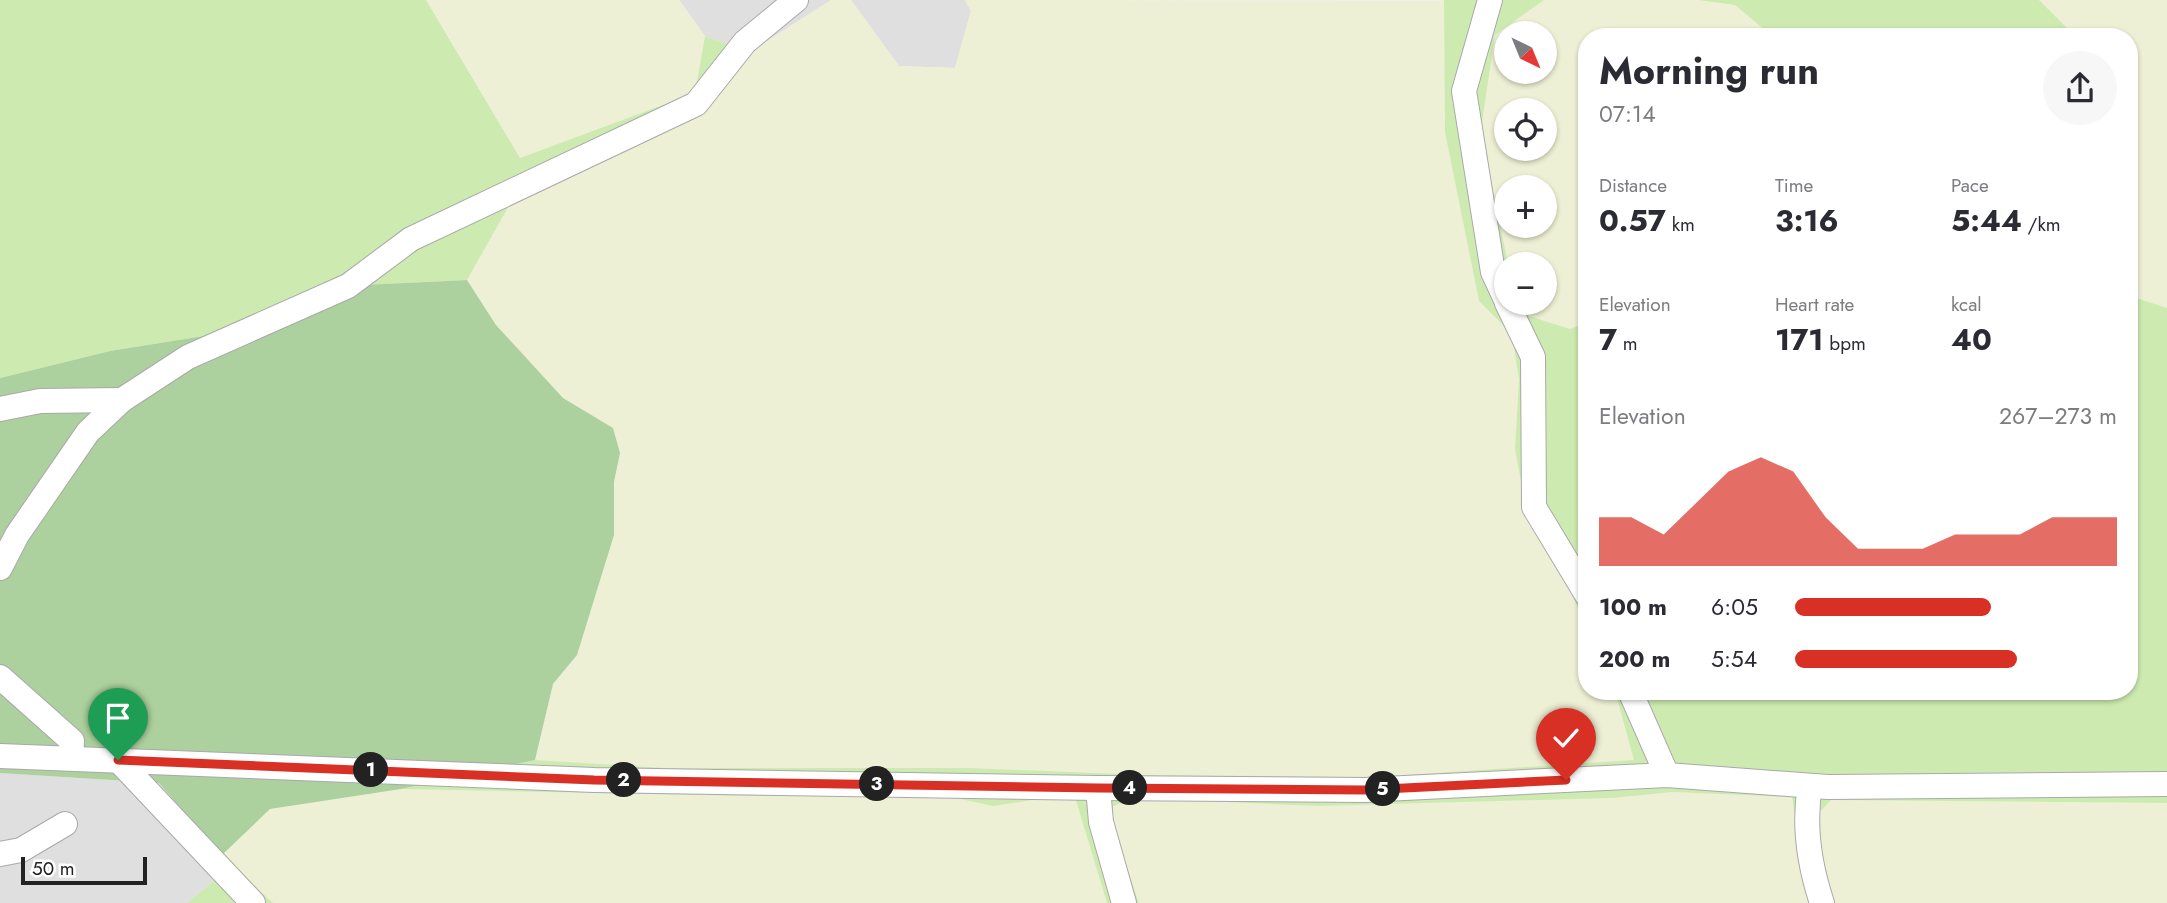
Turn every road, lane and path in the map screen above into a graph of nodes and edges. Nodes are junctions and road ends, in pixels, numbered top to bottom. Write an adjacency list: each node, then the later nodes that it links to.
1 (796, 0): 5 (street)
2 (1490, 0): 3 (street)
3 (1494, 274)
4 (1513, 315): 8 (street)
5 (122, 400): 6 (street); 7 (street)
6 (0, 409)
7 (0, 568)
8 (1578, 580)
9 (0, 677): 12 (street)
10 (1634, 700): 14 (street)
11 (0, 756): 12 (street)
12 (71, 757): 13 (street)
13 (118, 760): 17 (street); 20 (street)
14 (1667, 775): 16 (street); 17 (street)
15 (2167, 784): 16 (street)
16 (1811, 786): 22 (street)
17 (1098, 788): 21 (street)
18 (65, 824): 19 (street)
19 (0, 854)
20 (253, 903)
21 (1124, 903)
22 (1822, 903)

